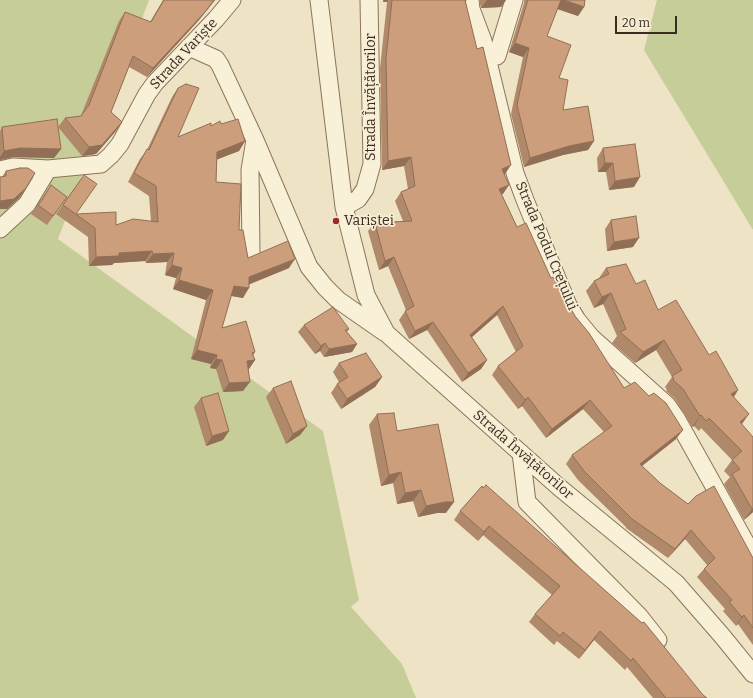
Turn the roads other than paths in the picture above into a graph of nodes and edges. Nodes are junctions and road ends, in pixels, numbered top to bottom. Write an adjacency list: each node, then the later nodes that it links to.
1 (232, 0): 6 (street, Strada Variște)
2 (319, 0): 11 (street, Strada Învățătorilor)
3 (369, 0): 11 (street, Strada Învățătorilor)
4 (470, 0): 16 (street, Strada Podul Crețului)
5 (514, 0): 7 (street)
6 (189, 47): 8 (street); 9 (street, Strada Variște)
7 (497, 56)
8 (255, 140): 13 (street); 14 (street)
9 (48, 169): 10 (street, Strada Variște); 12 (street)
10 (0, 170)
11 (344, 207): 14 (street, Strada Învățătorilor)
12 (0, 229)
13 (251, 254)
14 (386, 333): 15 (street, Strada Învățătorilor)
15 (521, 453): 17 (street); 18 (street, Strada Învățătorilor)
16 (753, 556)
17 (668, 652)
18 (752, 675)

